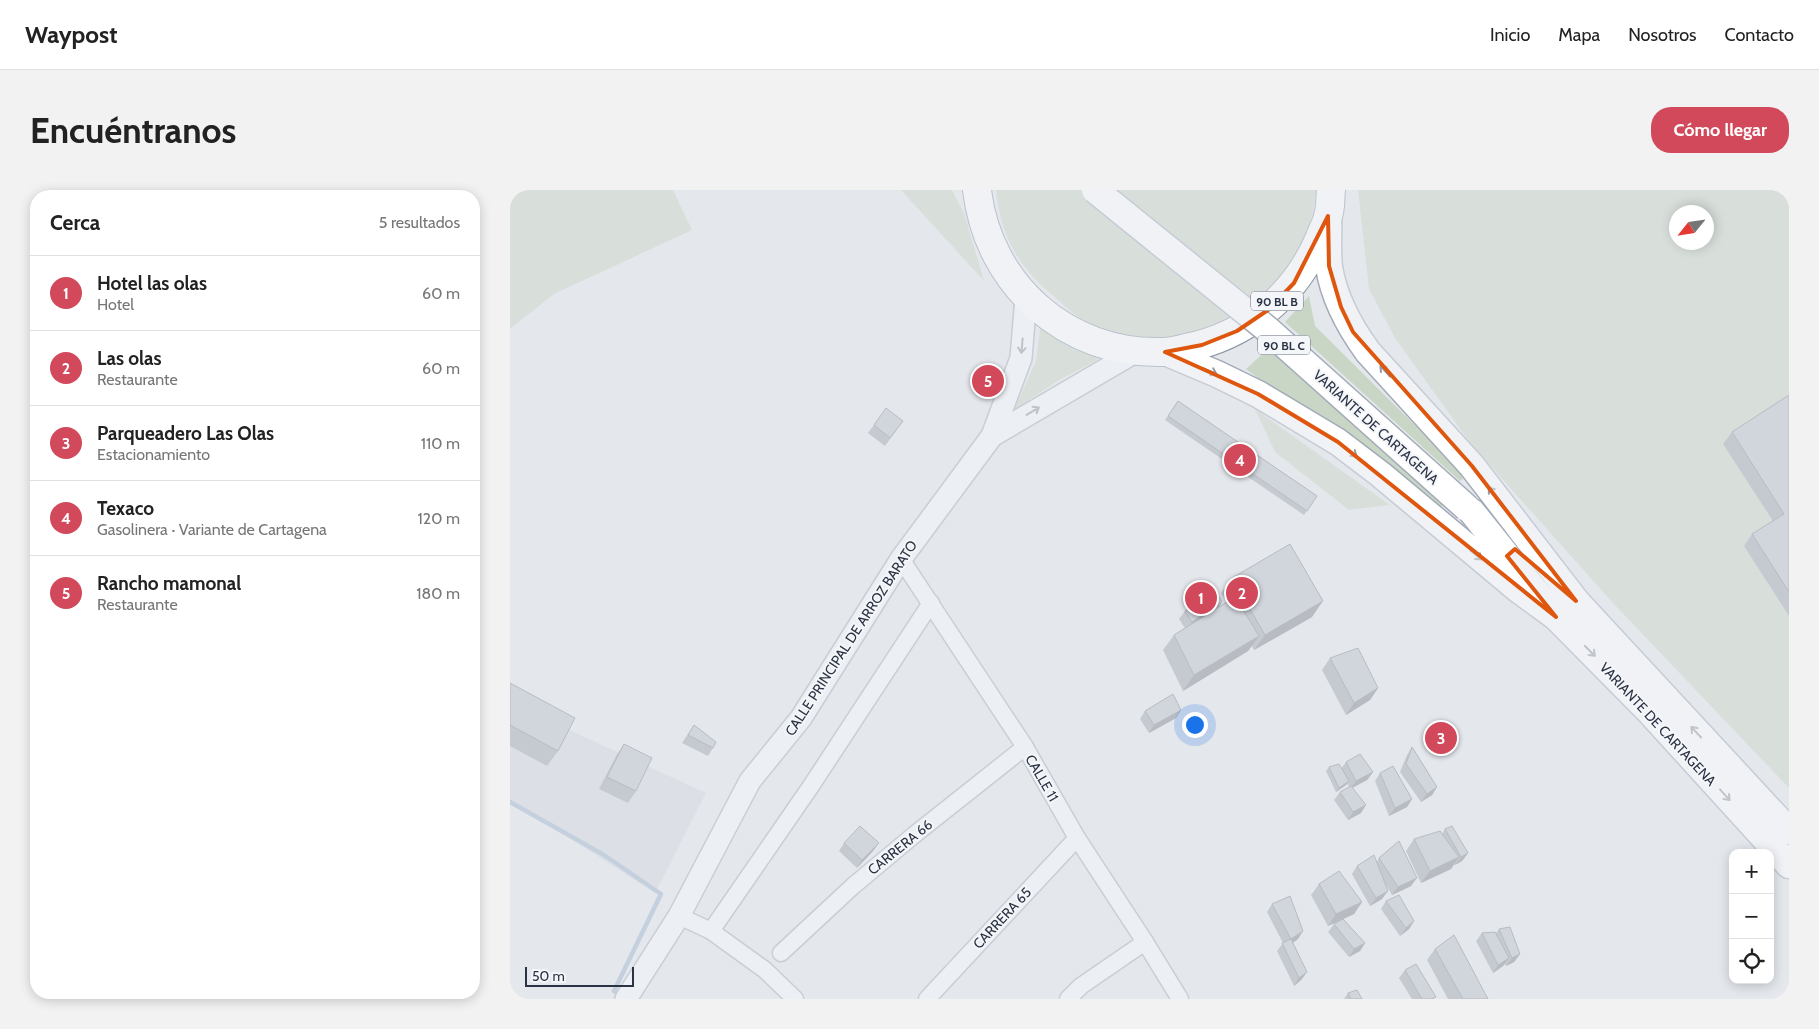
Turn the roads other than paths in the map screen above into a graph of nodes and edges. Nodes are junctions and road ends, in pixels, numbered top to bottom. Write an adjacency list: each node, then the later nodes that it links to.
1 (1095, 190): 8 (main road, VARIANTE DE CARTAGENA / 90 BL C, bridge)
2 (975, 197): 4 (highway, 90 BL B)
3 (1330, 203): 6 (highway, 90 BL B); 10 (main road, one-way to 3)
4 (1026, 297): 5 (highway, 90 BL B); 7 (street, CALLE PRINCIPAL DE ARROZ BARATO, one-way to 7)
5 (1137, 351): 6 (highway, 90 BL B); 7 (street, CALLE PRINCIPAL DE ARROZ BARATO, one-way to 5)
6 (1165, 352): 12 (main road, one-way to 12)
7 (992, 436): 9 (street, CALLE PRINCIPAL DE ARROZ BARATO)
8 (1470, 510): 10 (main road, VARIANTE DE CARTAGENA / 90 BL C); 12 (main road, VARIANTE DE CARTAGENA / 90 BL C)
9 (901, 559): 11 (street, CALLE 11); 17 (street, CALLE PRINCIPAL DE ARROZ BARATO)
10 (1576, 601): 14 (main road, VARIANTE DE CARTAGENA, one-way to 10)
11 (931, 603): 13 (street, CALLE 11); 18 (street)
12 (1556, 617): 16 (main road, VARIANTE DE CARTAGENA, one-way to 16)
13 (1025, 747): 15 (street, CALLE 11); 20 (street, CARRERA 66)
14 (1789, 831)
15 (1077, 838): 19 (street, CALLE 11); 23 (street, CARRERA 65)
16 (1789, 865)
17 (679, 916): 18 (street); 21 (street, CALLE PRINCIPAL DE ARROZ BARATO)
18 (711, 931): 22 (street)
19 (1146, 942): 24 (street); 25 (street, CALLE 11)
20 (781, 953)
21 (626, 999)
22 (795, 999)
23 (927, 999)
24 (1068, 999)
25 (1180, 999)

